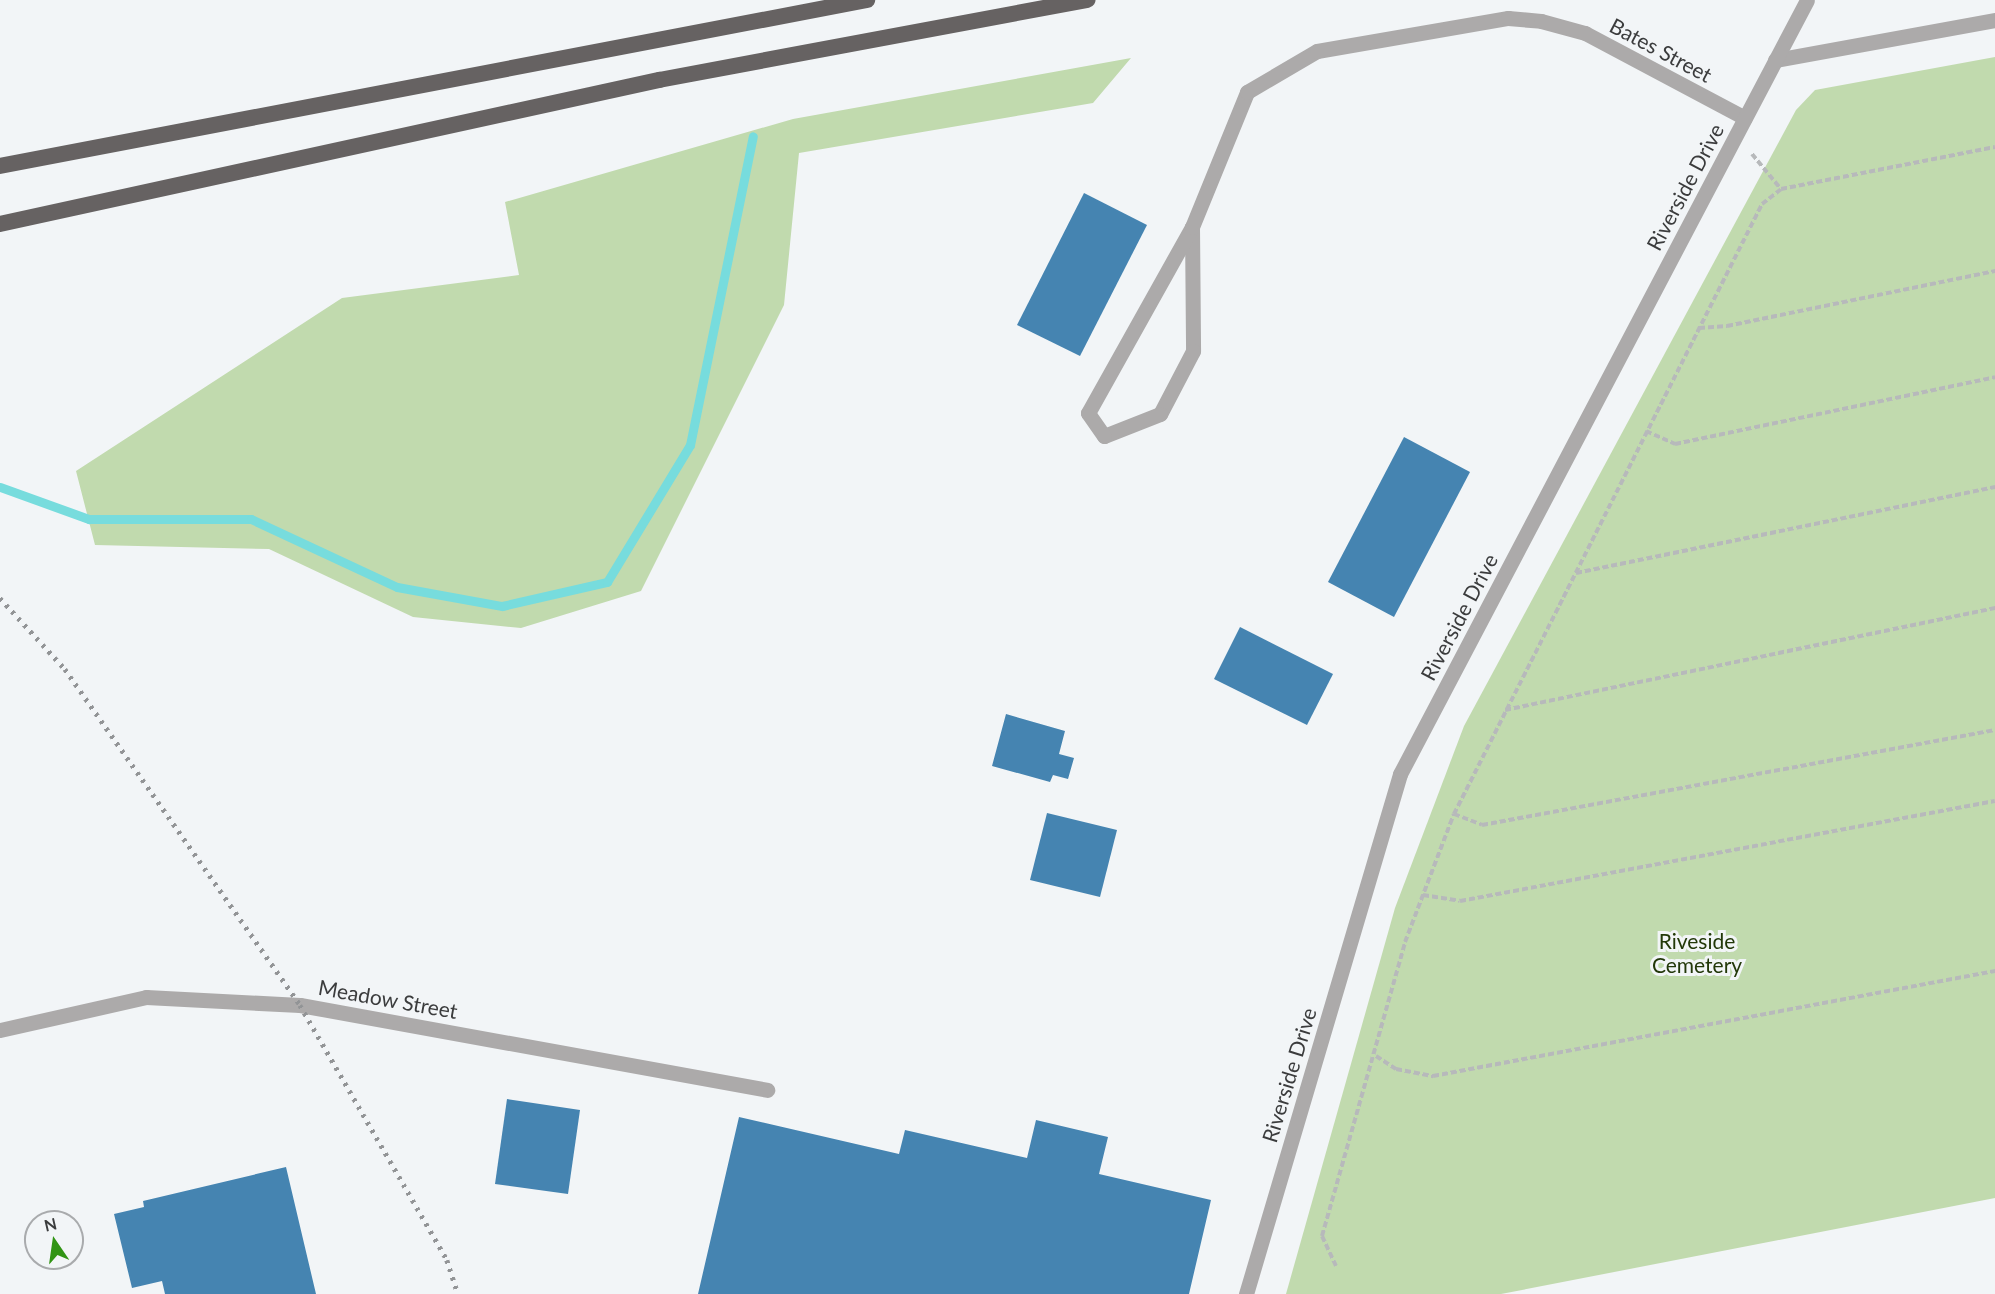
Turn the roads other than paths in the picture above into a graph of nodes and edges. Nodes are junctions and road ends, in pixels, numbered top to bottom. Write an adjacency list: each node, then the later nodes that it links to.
1 (867, 0): 7 (highway)
2 (1088, 0): 8 (highway)
3 (1807, 0): 5 (street, Riverside Drive)
4 (1995, 20): 5 (street)
5 (1775, 60): 6 (street, Riverside Drive)
6 (1745, 118): 9 (street, Bates Street); 12 (street, Riverside Drive)
7 (0, 166)
8 (0, 224)
9 (1192, 227): 9 (street, Bates Street)
10 (0, 1030): 11 (street, Meadow Street)
11 (767, 1090)
12 (1246, 1294)

